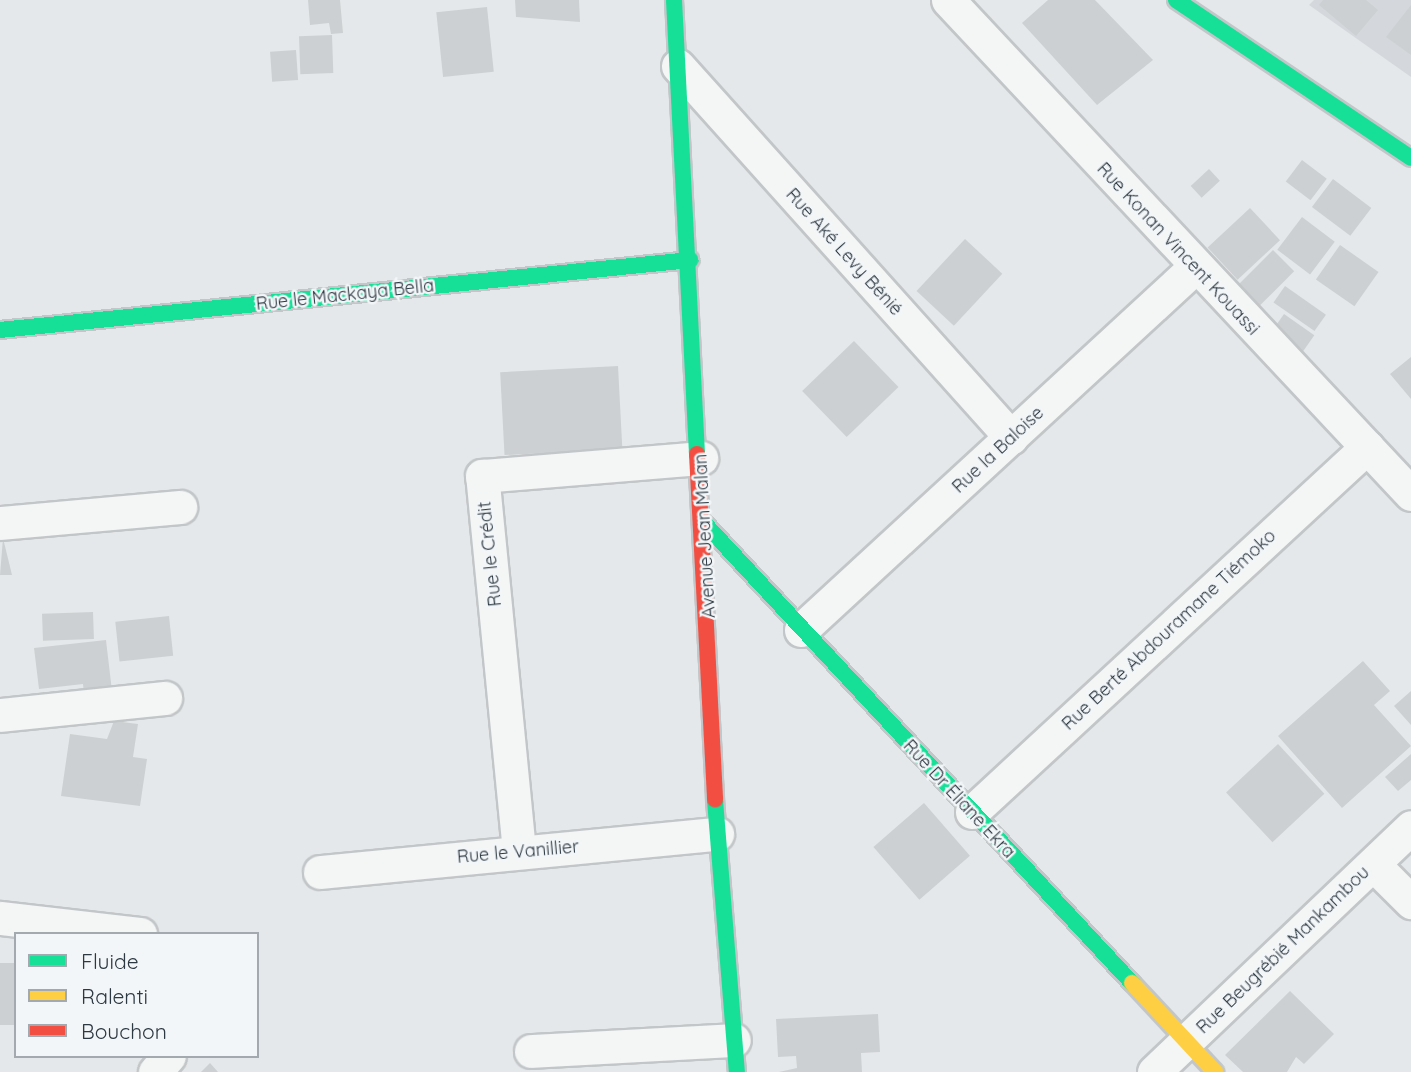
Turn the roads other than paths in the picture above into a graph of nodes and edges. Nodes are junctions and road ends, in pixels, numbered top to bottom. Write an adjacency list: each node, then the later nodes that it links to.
1 (674, 0): 4 (street, Avenue Jean Malan)
2 (948, 0): 7 (street, Rue Konan Vincent Kouassi)
3 (1176, 0): 5 (street)
4 (678, 66): 6 (street, Avenue Jean Malan); 9 (street, Rue Aké Levy Bénié)
5 (1411, 158)
6 (690, 260): 8 (street, Rue le Mackaya Bella); 11 (street, Avenue Jean Malan)
7 (1194, 268): 9 (street, Rue la Baloise); 10 (street, Rue Konan Vincent Kouassi)
8 (0, 330)
9 (1011, 437): 16 (street, Rue la Baloise)
10 (1367, 447): 12 (street, Rue Konan Vincent Kouassi); 19 (street, Rue Berté Abdouramane Tiémoko)
11 (701, 458): 15 (street, Avenue Jean Malan); 22 (street, Rue le Crédit)
12 (1411, 494)
13 (180, 507): 14 (street)
14 (0, 523)
15 (705, 524): 16 (street, Rue Dr Éliane Ekra); 21 (street, Avenue Jean Malan)
16 (801, 630): 19 (street, Rue Dr Éliane Ekra)
17 (164, 698): 18 (street)
18 (0, 715)
19 (972, 812): 28 (street, Rue Dr Éliane Ekra)
20 (1411, 827): 23 (street, Rue Beugrébié Mankambou)
21 (717, 834): 22 (street, Rue le Vanillier); 30 (street, Avenue Jean Malan)
22 (519, 851): 24 (street, Rue le Vanillier)
23 (1373, 864): 25 (street); 28 (street, Rue Beugrébié Mankambou)
24 (320, 872)
25 (1411, 902)
26 (0, 918): 27 (street)
27 (122, 932)
28 (1188, 1041): 33 (street, Rue Beugrébié Mankambou); 34 (street, Rue Dr Éliane Ekra)
29 (531, 1051): 30 (street)
30 (735, 1056)
31 (167, 1058): 32 (street)
32 (155, 1072)
33 (1154, 1072)
34 (1215, 1072)

